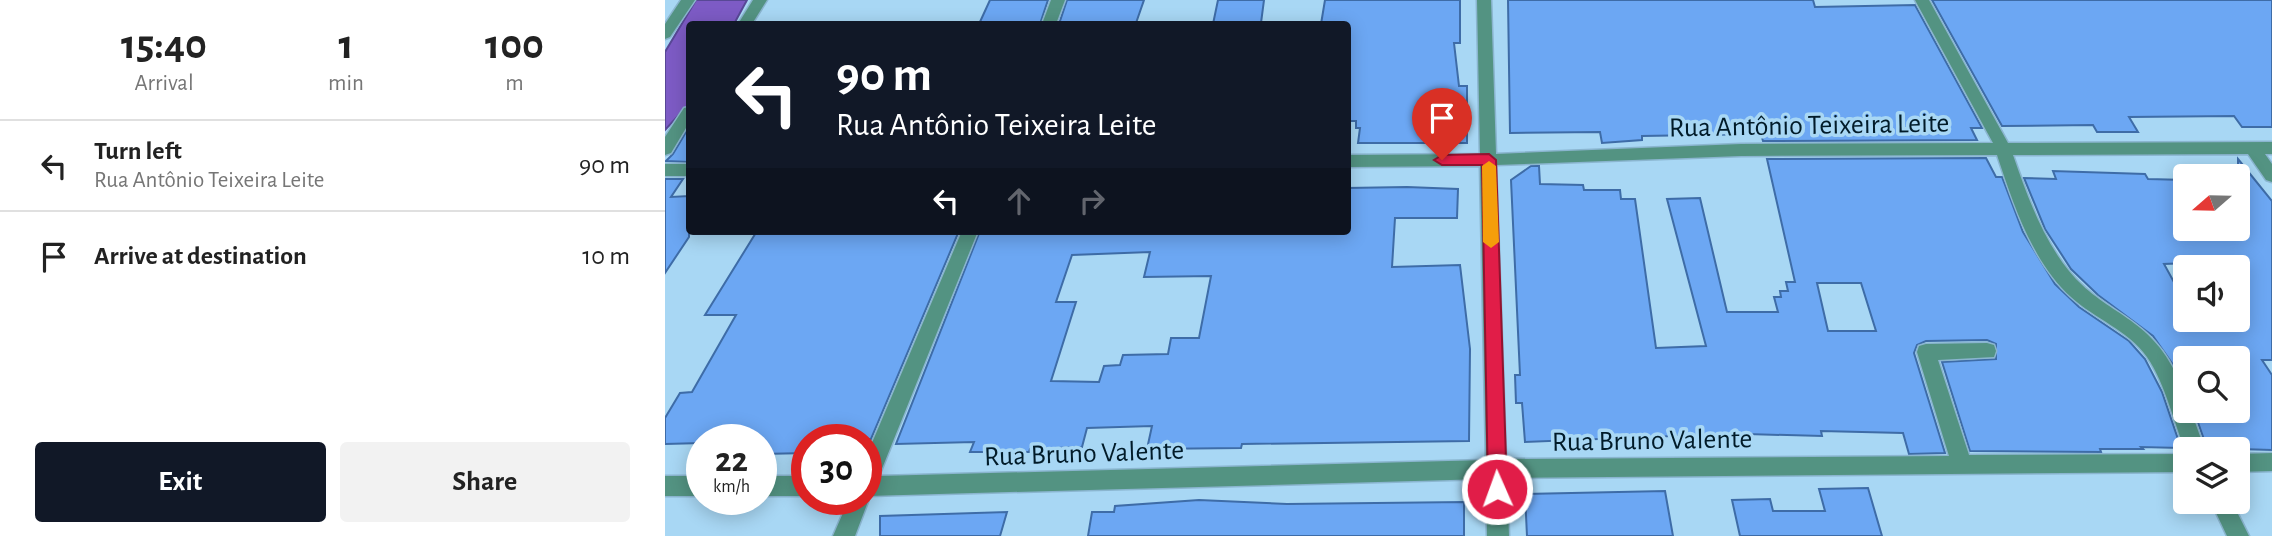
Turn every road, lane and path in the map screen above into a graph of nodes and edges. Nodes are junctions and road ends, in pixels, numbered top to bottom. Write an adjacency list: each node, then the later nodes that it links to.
1 (688, 0): 8 (street)
2 (760, 0): 6 (street)
3 (1058, 0): 7 (street)
4 (1484, 0): 15 (street)
5 (1922, 0): 10 (street)
6 (747, 21)
7 (1050, 21)
8 (665, 34)
9 (686, 117): 13 (street)
10 (2003, 148): 11 (street, Rua Antônio Teixeira Leite); 15 (street, Rua Antônio Teixeira Leite); 21 (street)
11 (2252, 148): 12 (street, Rua Antônio Teixeira Leite); 18 (street)
12 (2272, 148)
13 (665, 149)
14 (1351, 160): 15 (street, Rua Antônio Teixeira Leite)
15 (1489, 160): 27 (street)
16 (665, 170): 17 (street)
17 (686, 170)
18 (2272, 176)
19 (968, 235): 22 (street)
20 (1987, 351): 26 (street)
21 (2190, 437)
22 (882, 445)
23 (2272, 462): 25 (street)
24 (2173, 463): 26 (street, Rua Bruno Valente)
25 (2250, 463)
26 (1962, 464): 27 (street, Rua Bruno Valente)
27 (1497, 468): 28 (street, Rua Bruno Valente); 34 (street)
28 (882, 484)
29 (665, 486): 30 (street)
30 (686, 486)
31 (2227, 514): 35 (street)
32 (853, 515): 33 (street)
33 (844, 536)
34 (1498, 536)
35 (2238, 536)

